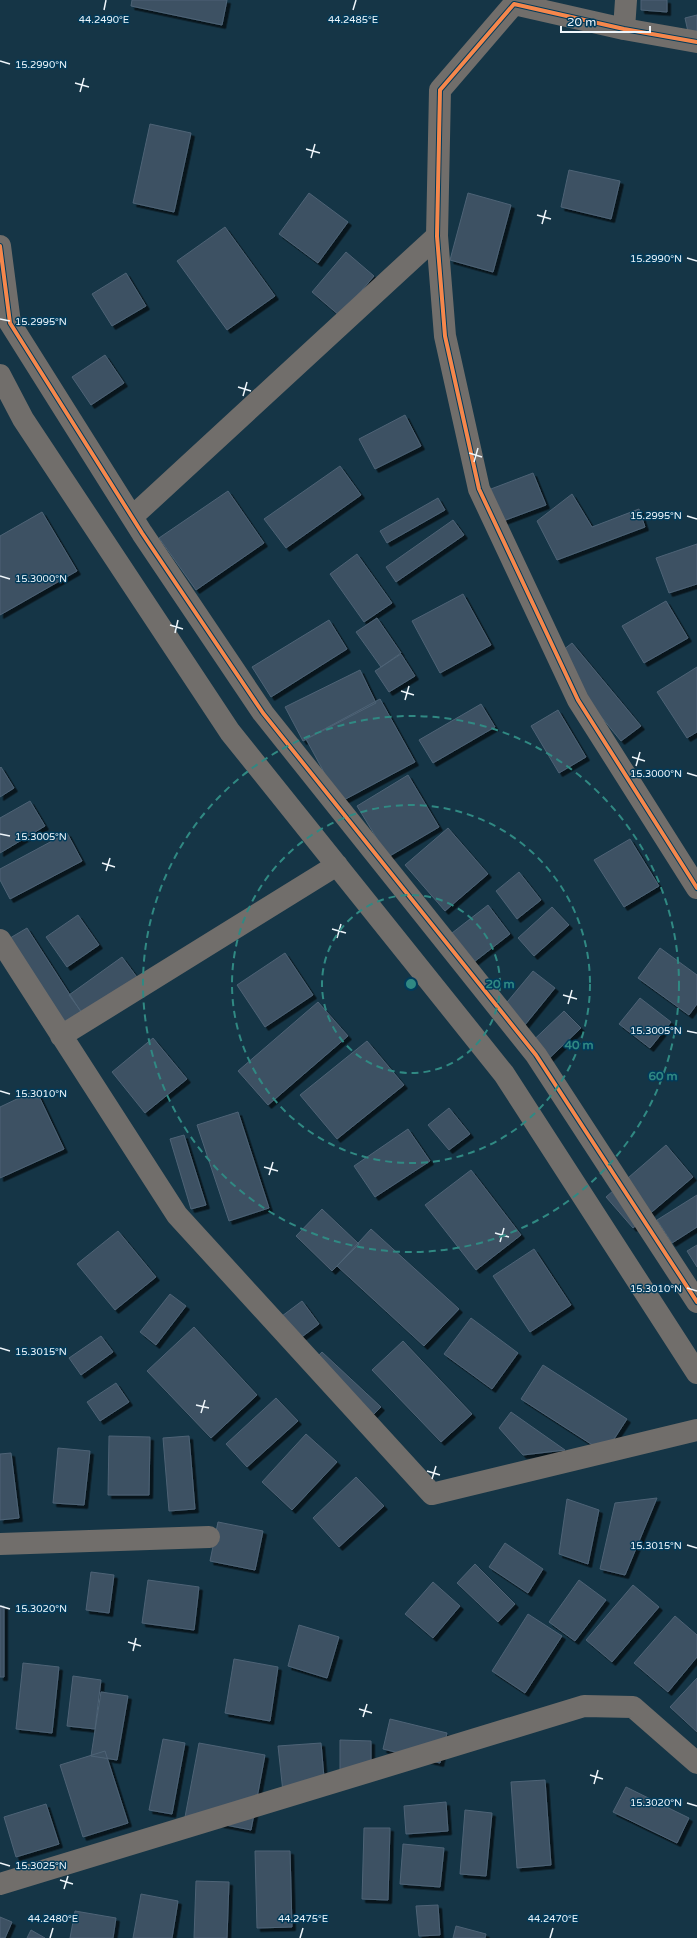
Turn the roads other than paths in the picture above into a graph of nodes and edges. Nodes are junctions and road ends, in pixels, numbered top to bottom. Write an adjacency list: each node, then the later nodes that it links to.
1 (626, 0): 2 (street)
2 (624, 29): 3 (street); 4 (street)
3 (697, 42)
4 (436, 236): 7 (street); 9 (street)
5 (0, 246): 7 (street)
6 (0, 375): 8 (street)
7 (132, 517): 12 (street)
8 (337, 865): 11 (street); 13 (street)
9 (697, 888)
10 (0, 940): 11 (street)
11 (61, 1036): 14 (street)
12 (697, 1302)
13 (697, 1373)
14 (697, 1430)
15 (209, 1537): 16 (street)
16 (0, 1544)
17 (697, 1763): 18 (street)
18 (0, 1884)

